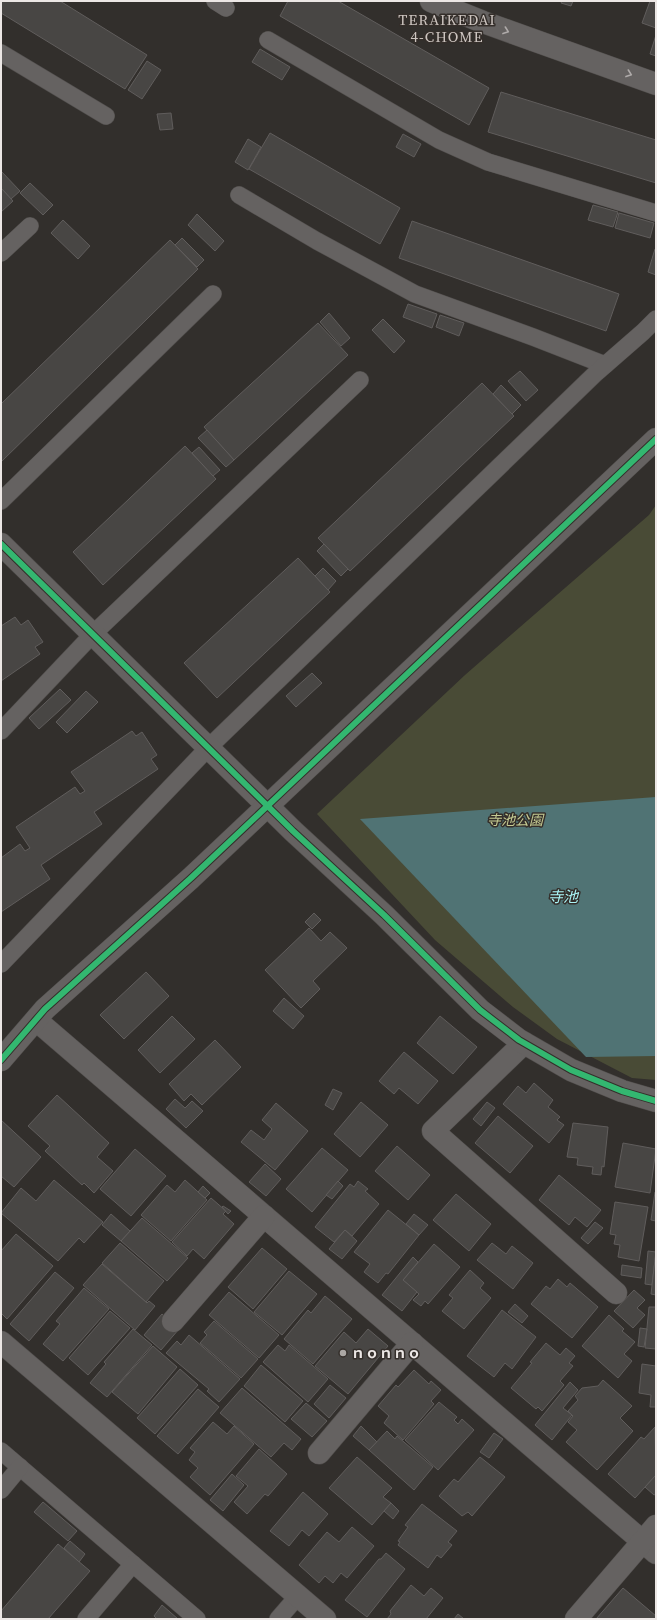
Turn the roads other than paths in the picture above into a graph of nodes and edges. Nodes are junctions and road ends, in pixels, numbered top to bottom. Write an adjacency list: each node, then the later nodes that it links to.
1 (431, 1): 4 (street, one-way to 4)
2 (268, 40): 7 (lane)
3 (1, 53): 5 (lane)
4 (656, 84)
5 (106, 116)
6 (239, 195): 12 (lane)
7 (656, 213)
8 (30, 226): 9 (lane)
9 (1, 253)
10 (213, 294): 15 (lane)
11 (656, 318): 12 (lane)
12 (605, 365): 19 (lane)
13 (360, 380): 17 (lane)
14 (656, 439): 20 (street)
15 (1, 501)
16 (1, 544): 17 (street)
17 (93, 634): 18 (lane); 19 (street)
18 (1, 731)
19 (209, 747): 20 (street); 21 (lane)
20 (268, 806): 22 (street); 23 (street)
21 (1, 964)
22 (36, 1020): 24 (street); 26 (street)
23 (524, 1043): 25 (street); 27 (street)
24 (1, 1060)
25 (656, 1101)
26 (264, 1216): 28 (street); 30 (street)
27 (616, 1293)
28 (173, 1321)
29 (1, 1342): 37 (street)
30 (412, 1343): 32 (street); 35 (street)
31 (1, 1451): 33 (lane)
32 (319, 1453)
33 (20, 1467): 34 (lane); 36 (lane)
34 (1, 1490)
35 (652, 1540): 42 (street)
36 (133, 1564): 38 (lane); 39 (lane)
37 (298, 1596): 40 (lane); 41 (street)
38 (86, 1619)
39 (197, 1619)
40 (278, 1619)
41 (325, 1619)
42 (576, 1619)

